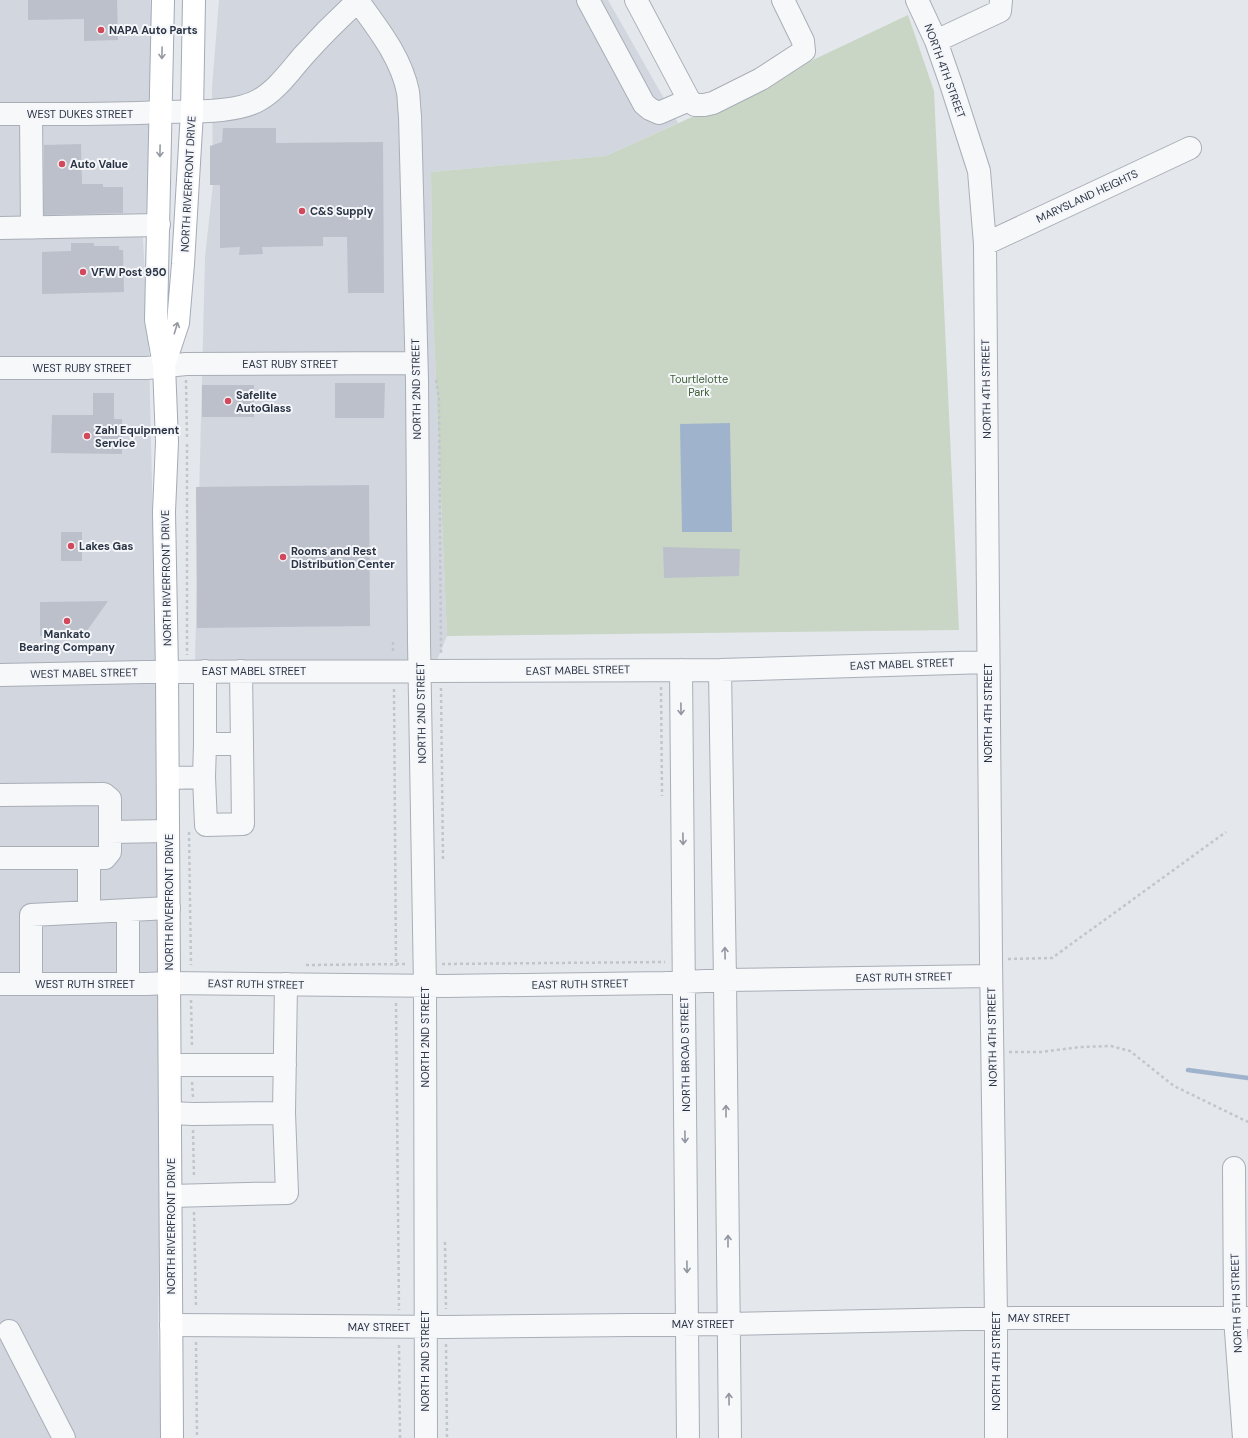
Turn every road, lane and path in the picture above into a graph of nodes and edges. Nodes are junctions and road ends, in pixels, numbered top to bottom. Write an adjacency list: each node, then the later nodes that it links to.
1 (163, 0): 11 (main road, NORTH RIVERFRONT DRIVE, one-way to 11)
2 (194, 0): 12 (main road, NORTH RIVERFRONT DRIVE)
3 (359, 0): 12 (street, WEST DUKES STREET); 20 (street, NORTH 2ND STREET)
4 (588, 0): 10 (street)
5 (636, 0): 10 (street)
6 (783, 0): 10 (street)
7 (917, 0): 9 (street, NORTH 4TH STREET)
8 (1001, 0): 9 (street)
9 (936, 41): 19 (street, NORTH 4TH STREET)
10 (689, 100)
11 (161, 112): 12 (street, WEST DUKES STREET); 14 (street, WEST DUKES STREET); 16 (main road, NORTH RIVERFRONT DRIVE, one-way to 16)
12 (192, 112): 21 (main road, NORTH RIVERFRONT DRIVE, one-way to 12)
13 (0, 114): 14 (street, WEST DUKES STREET)
14 (31, 114): 18 (street)
15 (1190, 148): 19 (street, MARYSLAND HEIGHTS)
16 (159, 225): 18 (street); 21 (main road, NORTH RIVERFRONT DRIVE)
17 (0, 228): 18 (street)
18 (32, 228)
19 (985, 244): 24 (street, NORTH 4TH STREET)
20 (416, 364): 21 (street, EAST RUBY STREET); 31 (street, NORTH 2ND STREET)
21 (164, 366): 22 (street, WEST RUBY STREET); 29 (main road, NORTH RIVERFRONT DRIVE)
22 (0, 368)
23 (393, 642): 28 (path)
24 (988, 662): 26 (street, EAST MABEL STREET); 53 (street, NORTH 4TH STREET)
25 (681, 670): 26 (street, EAST MABEL STREET); 31 (street, EAST MABEL STREET); 51 (street, NORTH BROAD STREET, one-way to 51)
26 (720, 670): 54 (street, one-way to 26)
27 (241, 671): 28 (street, EAST MABEL STREET); 30 (street, EAST MABEL STREET); 34 (street)
28 (393, 671): 31 (street, EAST MABEL STREET); 47 (path)
29 (167, 672): 30 (street, EAST MABEL STREET); 32 (street, WEST MABEL STREET); 36 (main road, NORTH RIVERFRONT DRIVE)
30 (205, 672): 33 (street)
31 (420, 672): 48 (street, NORTH 2ND STREET)
32 (0, 675)
33 (205, 744): 34 (street); 35 (street)
34 (242, 744): 35 (street)
35 (204, 777): 36 (street)
36 (168, 778): 38 (main road, NORTH RIVERFRONT DRIVE)
37 (0, 795): 39 (street)
38 (168, 831): 39 (street); 43 (main road, NORTH RIVERFRONT DRIVE)
39 (110, 832): 42 (street)
40 (1226, 832): 46 (path)
41 (0, 858): 42 (street)
42 (89, 858): 45 (street)
43 (169, 908): 44 (street); 52 (main road, NORTH RIVERFRONT DRIVE)
44 (128, 910): 45 (street); 57 (street)
45 (89, 912): 56 (street)
46 (1010, 959)
47 (396, 964): 48 (path); 49 (path); 59 (path)
48 (424, 964): 51 (path); 60 (street, NORTH 2ND STREET)
49 (301, 965)
50 (199, 966): 52 (path)
51 (684, 972): 54 (street, EAST RUTH STREET); 60 (street, EAST RUTH STREET); 71 (street, NORTH BROAD STREET, one-way to 71)
52 (169, 974): 57 (street, WEST RUTH STREET); 58 (street, EAST RUTH STREET); 62 (main road, NORTH RIVERFRONT DRIVE)
53 (991, 976): 54 (street, EAST RUTH STREET); 61 (street, NORTH 4TH STREET)
54 (726, 980): 72 (street, one-way to 54)
55 (0, 984): 56 (street, WEST RUTH STREET)
56 (31, 984): 57 (street, WEST RUTH STREET)
57 (128, 984)
58 (286, 984): 59 (street, EAST RUTH STREET); 63 (street)
59 (396, 985): 60 (street, EAST RUTH STREET); 74 (path)
60 (424, 986): 75 (street, NORTH 2ND STREET)
61 (992, 1052): 66 (path); 69 (street, NORTH 4TH STREET)
62 (170, 1065): 63 (street); 64 (main road, NORTH RIVERFRONT DRIVE)
63 (285, 1065): 65 (street)
64 (170, 1113): 65 (street); 68 (main road, NORTH RIVERFRONT DRIVE)
65 (284, 1113): 68 (street)
66 (1248, 1122)
67 (1234, 1168): 70 (street, NORTH 5TH STREET)
68 (171, 1196): 73 (main road, NORTH RIVERFRONT DRIVE)
69 (996, 1318): 70 (street, MAY STREET); 72 (street, MAY STREET); 83 (street, NORTH 4TH STREET)
70 (1242, 1318): 84 (street, NORTH 5TH STREET)
71 (687, 1324): 72 (street, MAY STREET); 75 (street, MAY STREET); 81 (street, NORTH BROAD STREET)
72 (728, 1324): 82 (street, one-way to 72)
73 (171, 1325): 74 (street, MAY STREET); 78 (main road, NORTH RIVERFRONT DRIVE)
74 (399, 1327): 75 (street, MAY STREET); 79 (path)
75 (425, 1327): 80 (street, NORTH 2ND STREET)
76 (9, 1331): 77 (street)
77 (64, 1438)
78 (172, 1438)
79 (400, 1438)
80 (426, 1438)
81 (688, 1438)
82 (730, 1438)
83 (996, 1438)
84 (1244, 1438)

